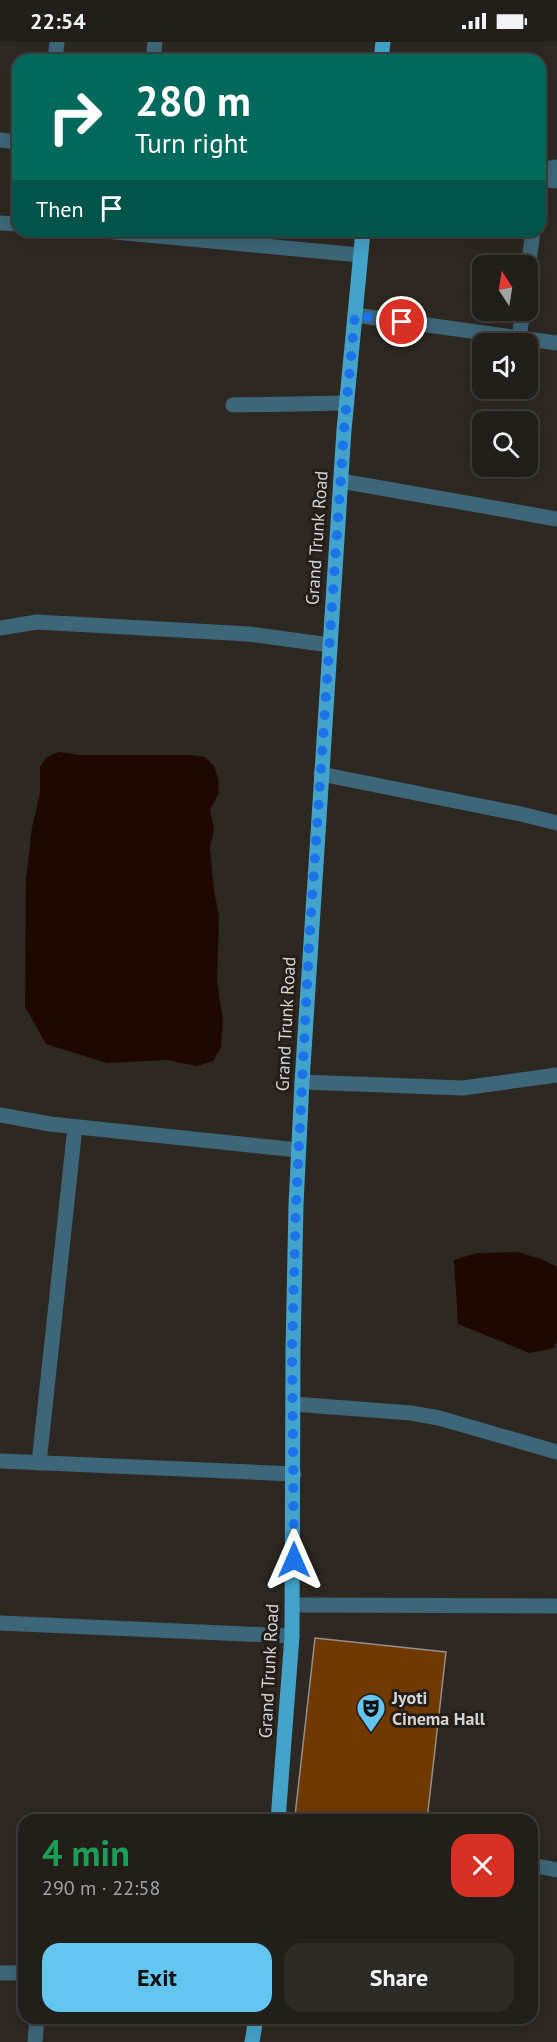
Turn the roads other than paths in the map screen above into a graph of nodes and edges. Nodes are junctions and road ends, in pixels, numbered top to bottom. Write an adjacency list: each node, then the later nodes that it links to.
1 (183, 237): 4 (street)
2 (362, 237): 4 (main road, Grand Trunk Road)
3 (532, 237): 5 (street)
4 (360, 255): 6 (main road, Grand Trunk Road)
5 (530, 255)
6 (355, 315): 7 (street); 10 (main road, Grand Trunk Road)
7 (483, 333)
8 (538, 340): 9 (street)
9 (557, 343)
10 (347, 403): 11 (street); 12 (main road, Grand Trunk Road)
11 (233, 405)
12 (341, 481): 13 (street); 15 (main road, Grand Trunk Road)
13 (557, 519)
14 (0, 628): 15 (street)
15 (330, 645): 16 (main road, Grand Trunk Road)
16 (321, 774): 17 (street); 19 (main road, Grand Trunk Road)
17 (557, 823)
18 (557, 1075): 19 (street)
19 (302, 1082): 22 (main road, Grand Trunk Road)
20 (0, 1116): 21 (street)
21 (75, 1127): 22 (street); 26 (street)
22 (298, 1150): 23 (main road, Grand Trunk Road)
23 (293, 1404): 24 (street); 27 (main road, Grand Trunk Road)
24 (557, 1452)
25 (0, 1461): 26 (street)
26 (39, 1463): 27 (street)
27 (294, 1474): 28 (main road, Grand Trunk Road)
28 (293, 1605): 29 (street); 31 (main road, Grand Trunk Road)
29 (557, 1606)
30 (0, 1623): 31 (street)
31 (292, 1636): 32 (main road, Grand Trunk Road)
32 (283, 1814)
33 (538, 1866): 34 (street)
34 (557, 1870)
35 (0, 1972): 36 (street)
36 (18, 1973)
37 (36, 2024): 39 (street)
38 (255, 2024): 40 (main road)
39 (35, 2042)
40 (252, 2042)

